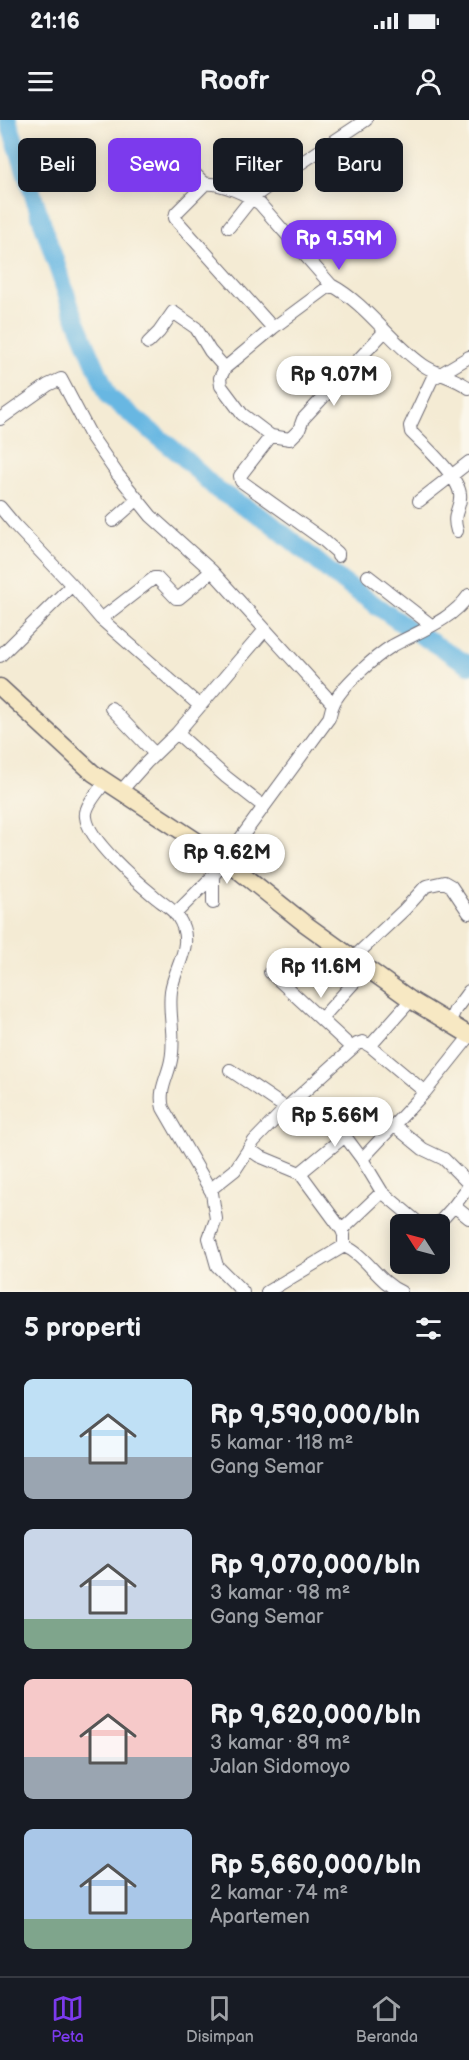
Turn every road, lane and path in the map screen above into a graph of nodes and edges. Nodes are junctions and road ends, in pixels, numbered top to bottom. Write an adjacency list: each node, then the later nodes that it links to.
1 (366, 120): 4 (street)
2 (201, 180): 3 (street)
3 (205, 184): 4 (street); 7 (street)
4 (252, 198): 5 (street); 6 (street)
5 (229, 227)
6 (331, 285): 7 (street); 8 (street)
7 (273, 328): 11 (street)
8 (384, 331): 12 (street); 15 (street)
9 (148, 343): 11 (street)
10 (469, 357): 12 (street)
11 (225, 368): 15 (street)
12 (440, 373): 13 (street); 17 (street)
13 (469, 388)
14 (0, 419): 18 (street)
15 (271, 436): 23 (street)
16 (469, 462): 17 (street)
17 (451, 476): 19 (street); 22 (street)
18 (138, 499): 21 (street); 24 (street)
19 (419, 501)
20 (0, 507): 26 (street)
21 (113, 521)
22 (457, 531)
23 (338, 556)
24 (212, 571): 28 (street); 30 (street)
25 (368, 576): 29 (street)
26 (72, 585): 28 (street); 31 (street)
27 (469, 595): 29 (street)
28 (101, 619): 34 (street)
29 (431, 625): 33 (street)
30 (264, 631): 33 (street); 34 (street)
31 (0, 656)
32 (0, 687): 38 (main road)
33 (333, 704): 40 (street)
34 (200, 706): 36 (street)
35 (111, 708): 37 (street)
36 (177, 734): 37 (street); 40 (street)
37 (155, 754): 39 (street)
38 (105, 782): 39 (main road); 45 (street)
39 (120, 792): 41 (main road)
40 (263, 806): 41 (street)
41 (225, 861): 42 (street); 46 (main road)
42 (213, 876): 43 (street); 45 (street)
43 (213, 903)
44 (469, 913): 46 (street)
45 (175, 914): 66 (street)
46 (353, 958): 47 (main road)
47 (367, 968): 50 (main road); 51 (street)
48 (270, 972): 51 (street)
49 (469, 991): 52 (street)
50 (411, 1000): 52 (main road); 54 (street)
51 (321, 1019): 55 (street)
52 (449, 1023): 53 (main road)
53 (469, 1036): 57 (street)
54 (369, 1046): 55 (street); 57 (street)
55 (352, 1048): 58 (street)
56 (230, 1070): 58 (street)
57 (425, 1092): 60 (street)
58 (286, 1108): 62 (street)
59 (333, 1120): 61 (street)
60 (395, 1126): 63 (street); 65 (street)
61 (345, 1136): 63 (street); 64 (street)
62 (249, 1149): 64 (street); 66 (street)
63 (362, 1159): 67 (street)
64 (300, 1173): 72 (street)
65 (469, 1185): 68 (street)
66 (211, 1190): 74 (street)
67 (382, 1192): 69 (street); 72 (street)
68 (454, 1206): 70 (street); 71 (street)
69 (408, 1214)
70 (447, 1214)
71 (469, 1218)
72 (342, 1230): 73 (street)
73 (344, 1246): 75 (street); 76 (street)
74 (243, 1292)
75 (267, 1292)
76 (400, 1292)

